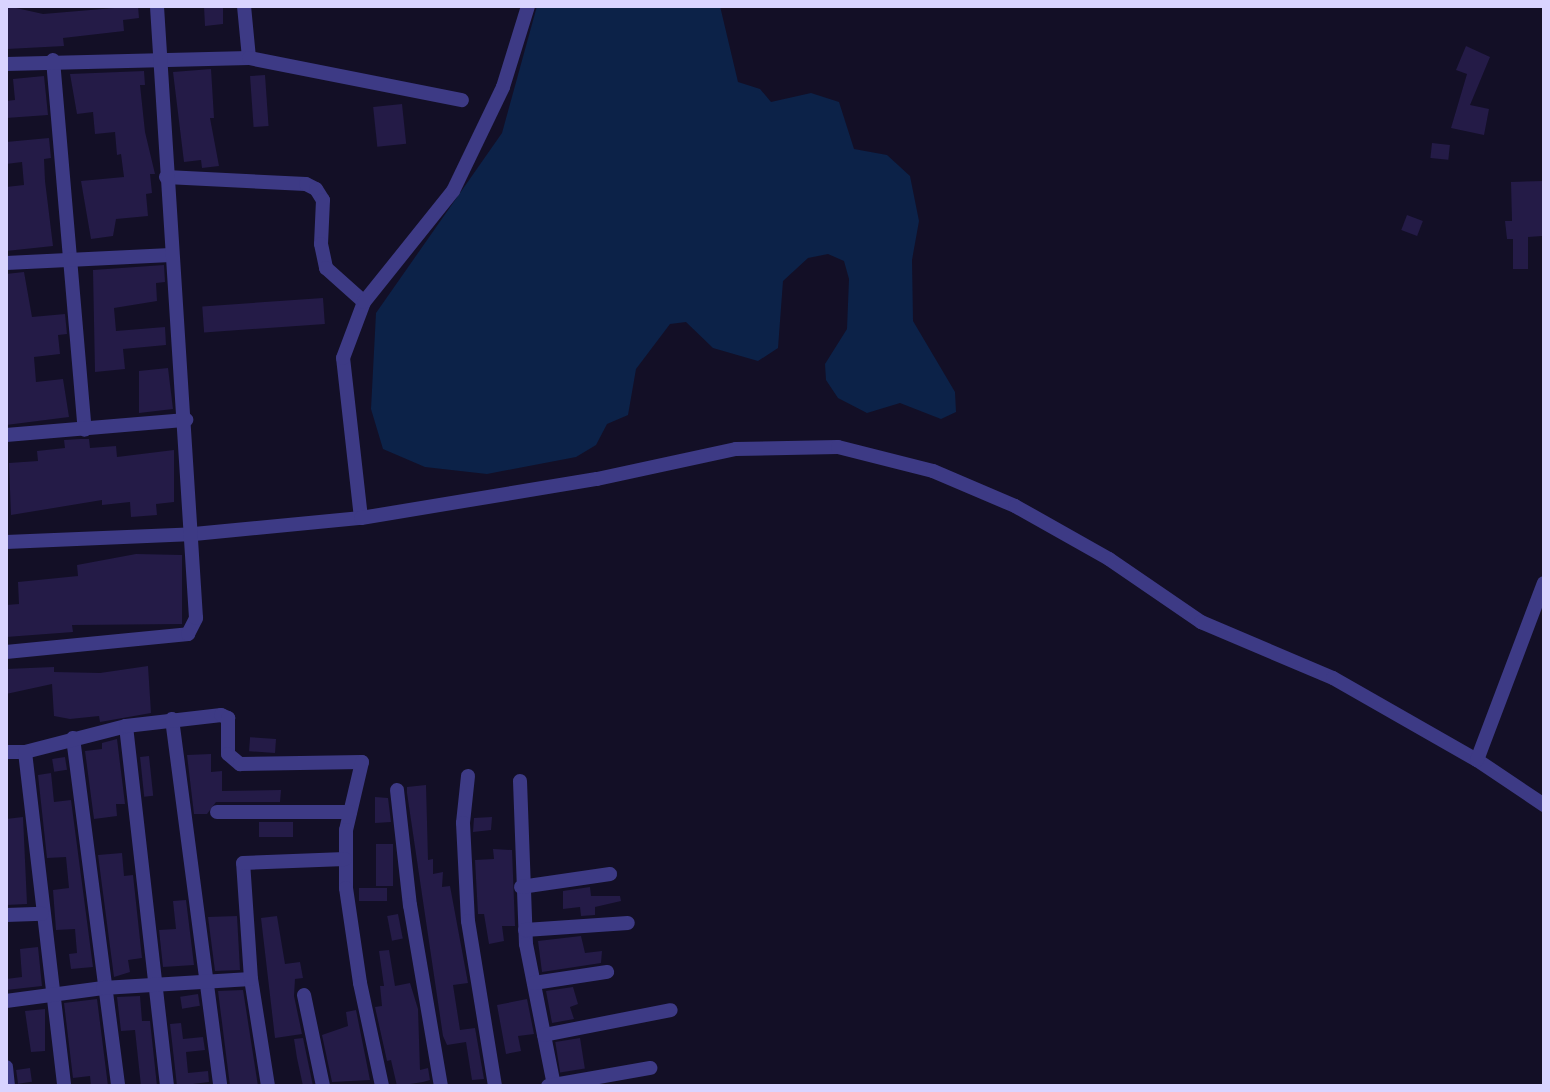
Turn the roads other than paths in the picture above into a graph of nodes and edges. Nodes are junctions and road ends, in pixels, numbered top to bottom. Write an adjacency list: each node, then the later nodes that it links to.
1 (157, 6): 5 (street)
2 (244, 6): 4 (street)
3 (528, 6): 13 (street)
4 (249, 58): 5 (street); 8 (street)
5 (159, 59): 6 (street); 9 (street)
6 (53, 60): 7 (street); 11 (street)
7 (6, 64)
8 (462, 100)
9 (166, 177): 10 (street); 13 (street)
10 (171, 255): 11 (street); 14 (street)
11 (71, 257): 12 (street); 15 (street)
12 (6, 263)
13 (364, 302): 17 (street)
14 (186, 420): 15 (street); 18 (street)
15 (85, 430): 16 (street)
16 (6, 435)
17 (361, 518): 18 (street); 27 (street)
18 (194, 534): 19 (street); 21 (street)
19 (6, 542)
20 (1544, 583): 27 (street)
21 (6, 652)
22 (172, 719): 23 (street); 33 (street); 43 (street)
23 (126, 726): 24 (street); 45 (street)
24 (73, 738): 26 (street); 46 (street)
25 (6, 752): 26 (street)
26 (25, 752): 37 (street)
27 (1477, 760): 31 (street)
28 (468, 776): 64 (street)
29 (520, 781): 36 (street)
30 (397, 790): 63 (street)
31 (1544, 805)
32 (217, 812): 33 (street)
33 (350, 812): 34 (street)
34 (345, 859): 42 (street); 62 (street)
35 (610, 874): 36 (street)
36 (521, 887): 40 (street)
37 (42, 914): 38 (street); 48 (street)
38 (6, 915)
39 (628, 923): 40 (street)
40 (525, 930): 44 (street)
41 (607, 972): 44 (street)
42 (251, 979): 43 (street); 60 (street)
43 (207, 983): 45 (street); 59 (street)
44 (534, 983): 51 (street)
45 (155, 986): 46 (street); 58 (street)
46 (103, 988): 48 (street); 57 (street)
47 (304, 995): 61 (street)
48 (50, 996): 49 (street); 56 (street)
49 (6, 1001)
50 (671, 1010): 51 (street)
51 (544, 1035): 54 (street)
52 (6, 1067): 55 (street)
53 (650, 1068): 54 (street)
54 (552, 1085)
55 (8, 1086)
56 (64, 1086)
57 (118, 1086)
58 (167, 1086)
59 (220, 1086)
60 (268, 1086)
61 (323, 1086)
62 (382, 1086)
63 (441, 1086)
64 (495, 1086)

